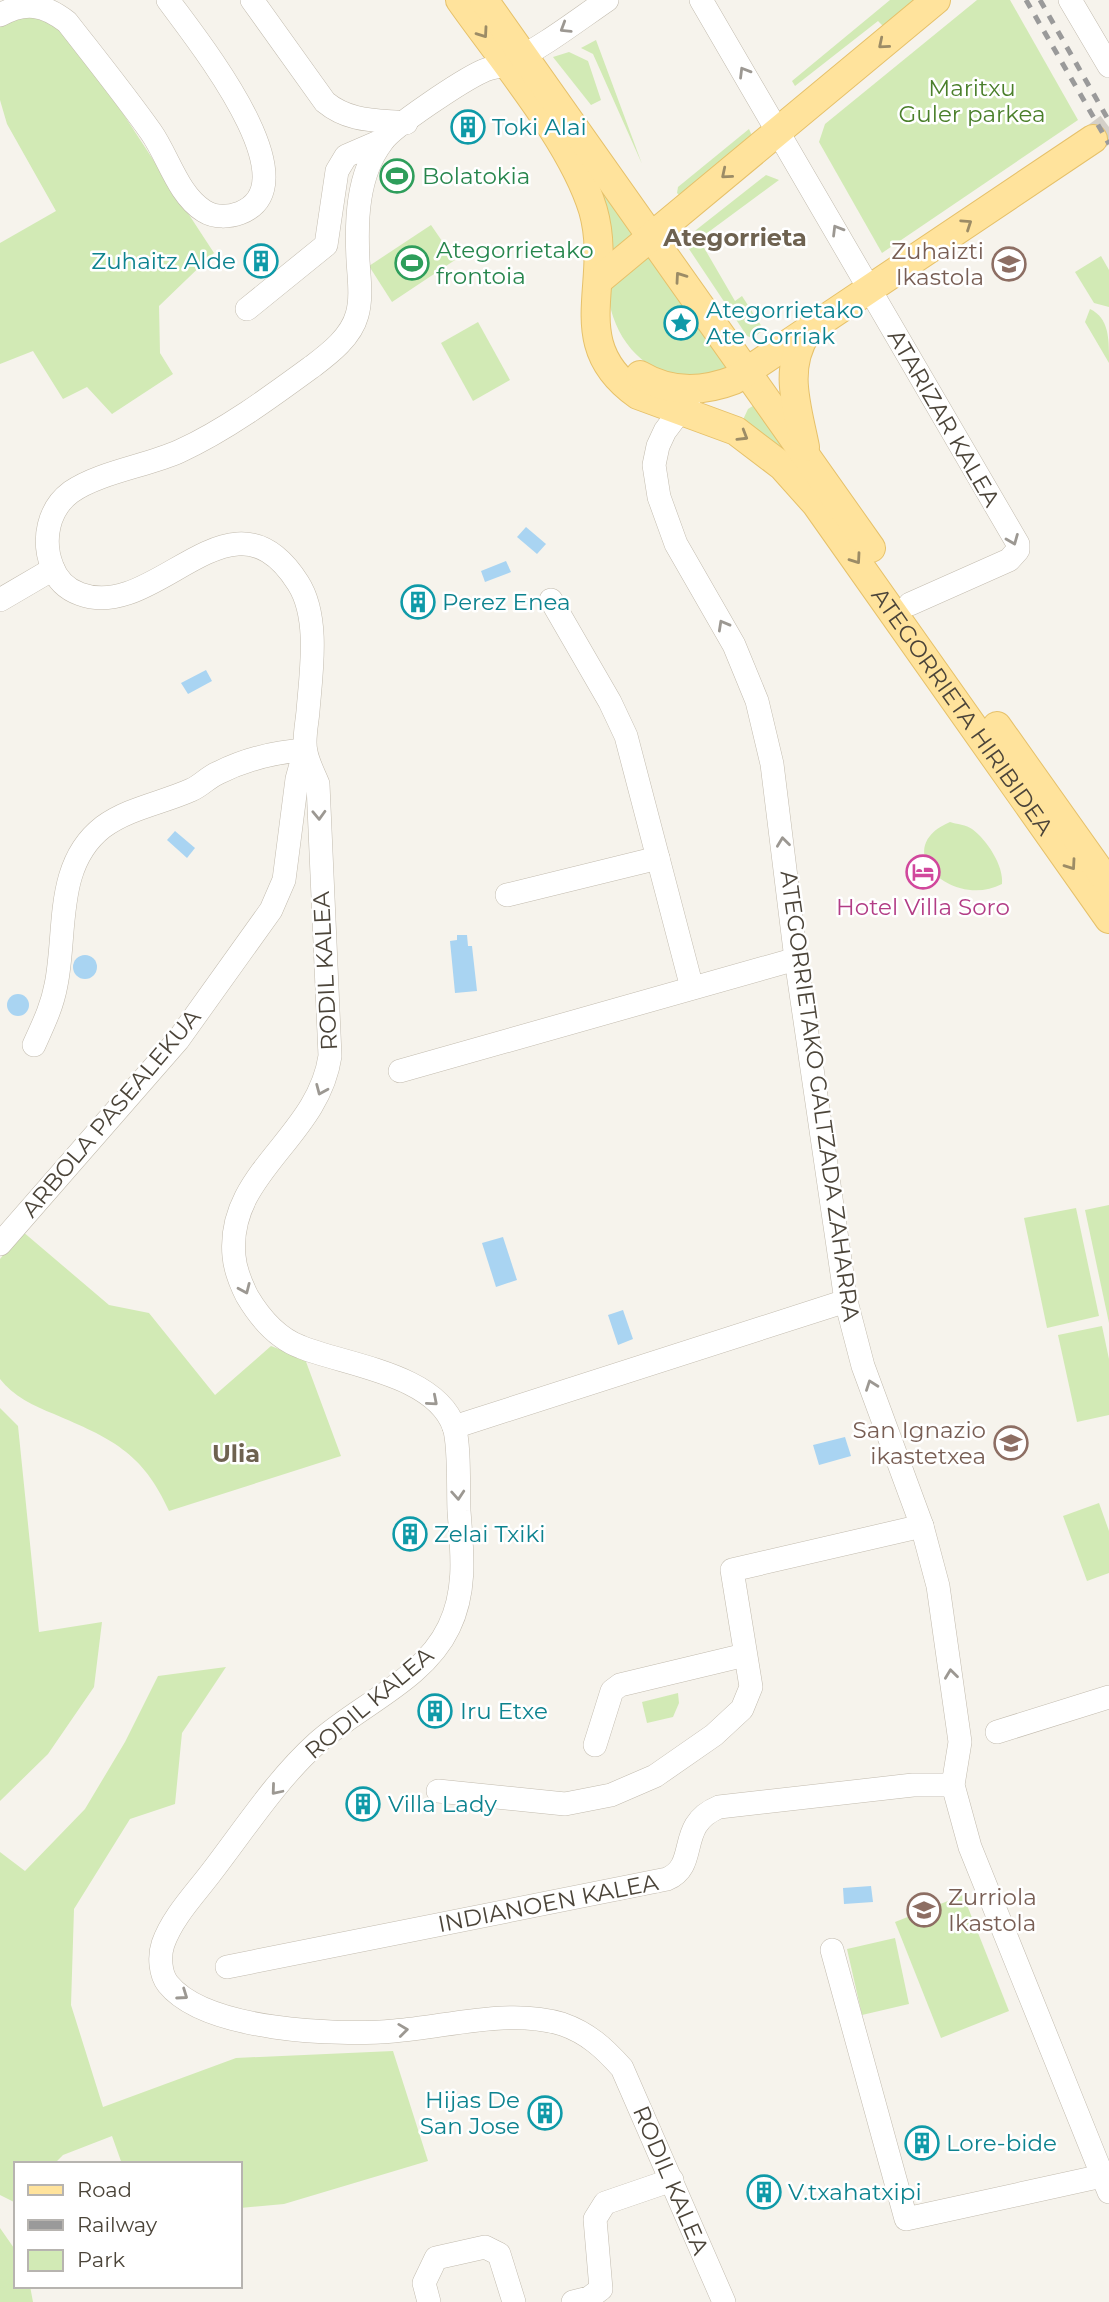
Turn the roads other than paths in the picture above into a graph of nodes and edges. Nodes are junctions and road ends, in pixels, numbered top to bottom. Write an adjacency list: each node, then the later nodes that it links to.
1 (168, 0): 10 (street)
2 (252, 0): 13 (street)
3 (460, 0): 12 (main road, one-way to 12)
4 (484, 0): 12 (main road)
5 (701, 0): 14 (street, ATARIZAR KALEA, one-way to 5)
6 (936, 0): 14 (main road, one-way to 14)
7 (1070, 0): 11 (street)
8 (1085, 0): 11 (street)
9 (597, 3): 12 (street, one-way to 12)
10 (0, 15)
11 (1107, 54)
12 (514, 60): 13 (street); 17 (main road, ATEGORRIETA HIRIBIDEA); 18 (main road)
13 (406, 123): 16 (street)
14 (778, 131): 17 (main road, one-way to 17); 19 (street, ATARIZAR KALEA, one-way to 14)
15 (1093, 139): 19 (main road, one-way to 15)
16 (383, 140): 20 (street); 25 (street)
17 (651, 236): 18 (main road); 22 (main road, ATEGORRIETA HIRIBIDEA, one-way to 17)
18 (599, 280): 23 (main road)
19 (870, 289): 21 (main road); 28 (street, ATARIZAR KALEA, one-way to 28)
20 (247, 309)
21 (807, 332): 22 (main road); 24 (main road)
22 (748, 372): 23 (main road); 24 (main road, ATEGORRIETA HIRIBIDEA)
23 (689, 399): 33 (main road, ATEGORRIETA HIRIBIDEA, one-way to 33); 34 (street, ATEGORRIETAKO GALTZADA ZAHARRA, one-way to 23)
24 (807, 457): 28 (main road, ATEGORRIETA HIRIBIDEA)
25 (53, 569): 26 (street); 29 (street, RODIL KALEA)
26 (0, 600)
27 (551, 600): 30 (street)
28 (910, 604): 31 (main road, ATEGORRIETA HIRIBIDEA)
29 (305, 750): 36 (street); 38 (street, ARBOLA PASEALEKUA); 40 (street, RODIL KALEA, one-way to 40)
30 (658, 858): 32 (street); 35 (street)
31 (1109, 884)
32 (507, 895)
33 (1109, 919)
34 (796, 959): 35 (street); 39 (street, ATEGORRIETAKO GALTZADA ZAHARRA)
35 (692, 988): 37 (street)
36 (34, 1045)
37 (400, 1071)
38 (0, 1244)
39 (846, 1301): 40 (street); 41 (street, ATEGORRIETAKO GALTZADA ZAHARRA, one-way to 39)
40 (454, 1427): 50 (street, RODIL KALEA, one-way to 50)
41 (922, 1526): 42 (street); 46 (street, ATEGORRIETAKO GALTZADA ZAHARRA, one-way to 41)
42 (745, 1655): 45 (street); 47 (street)
43 (1109, 1698): 44 (street)
44 (997, 1732)
45 (595, 1745)
46 (953, 1785): 49 (street, INDIANOEN KALEA); 51 (street, ATEGORRIETAKO GALTZADA ZAHARRA)
47 (438, 1791)
48 (832, 1950): 51 (street, ATEGORRIETAKO GALTZADA ZAHARRA)
49 (227, 1967)
50 (669, 2173): 52 (street); 56 (street, RODIL KALEA)
51 (1106, 2184)
52 (602, 2295): 55 (street)
53 (429, 2302): 54 (street)
54 (514, 2302)
55 (573, 2302)
56 (724, 2302)

